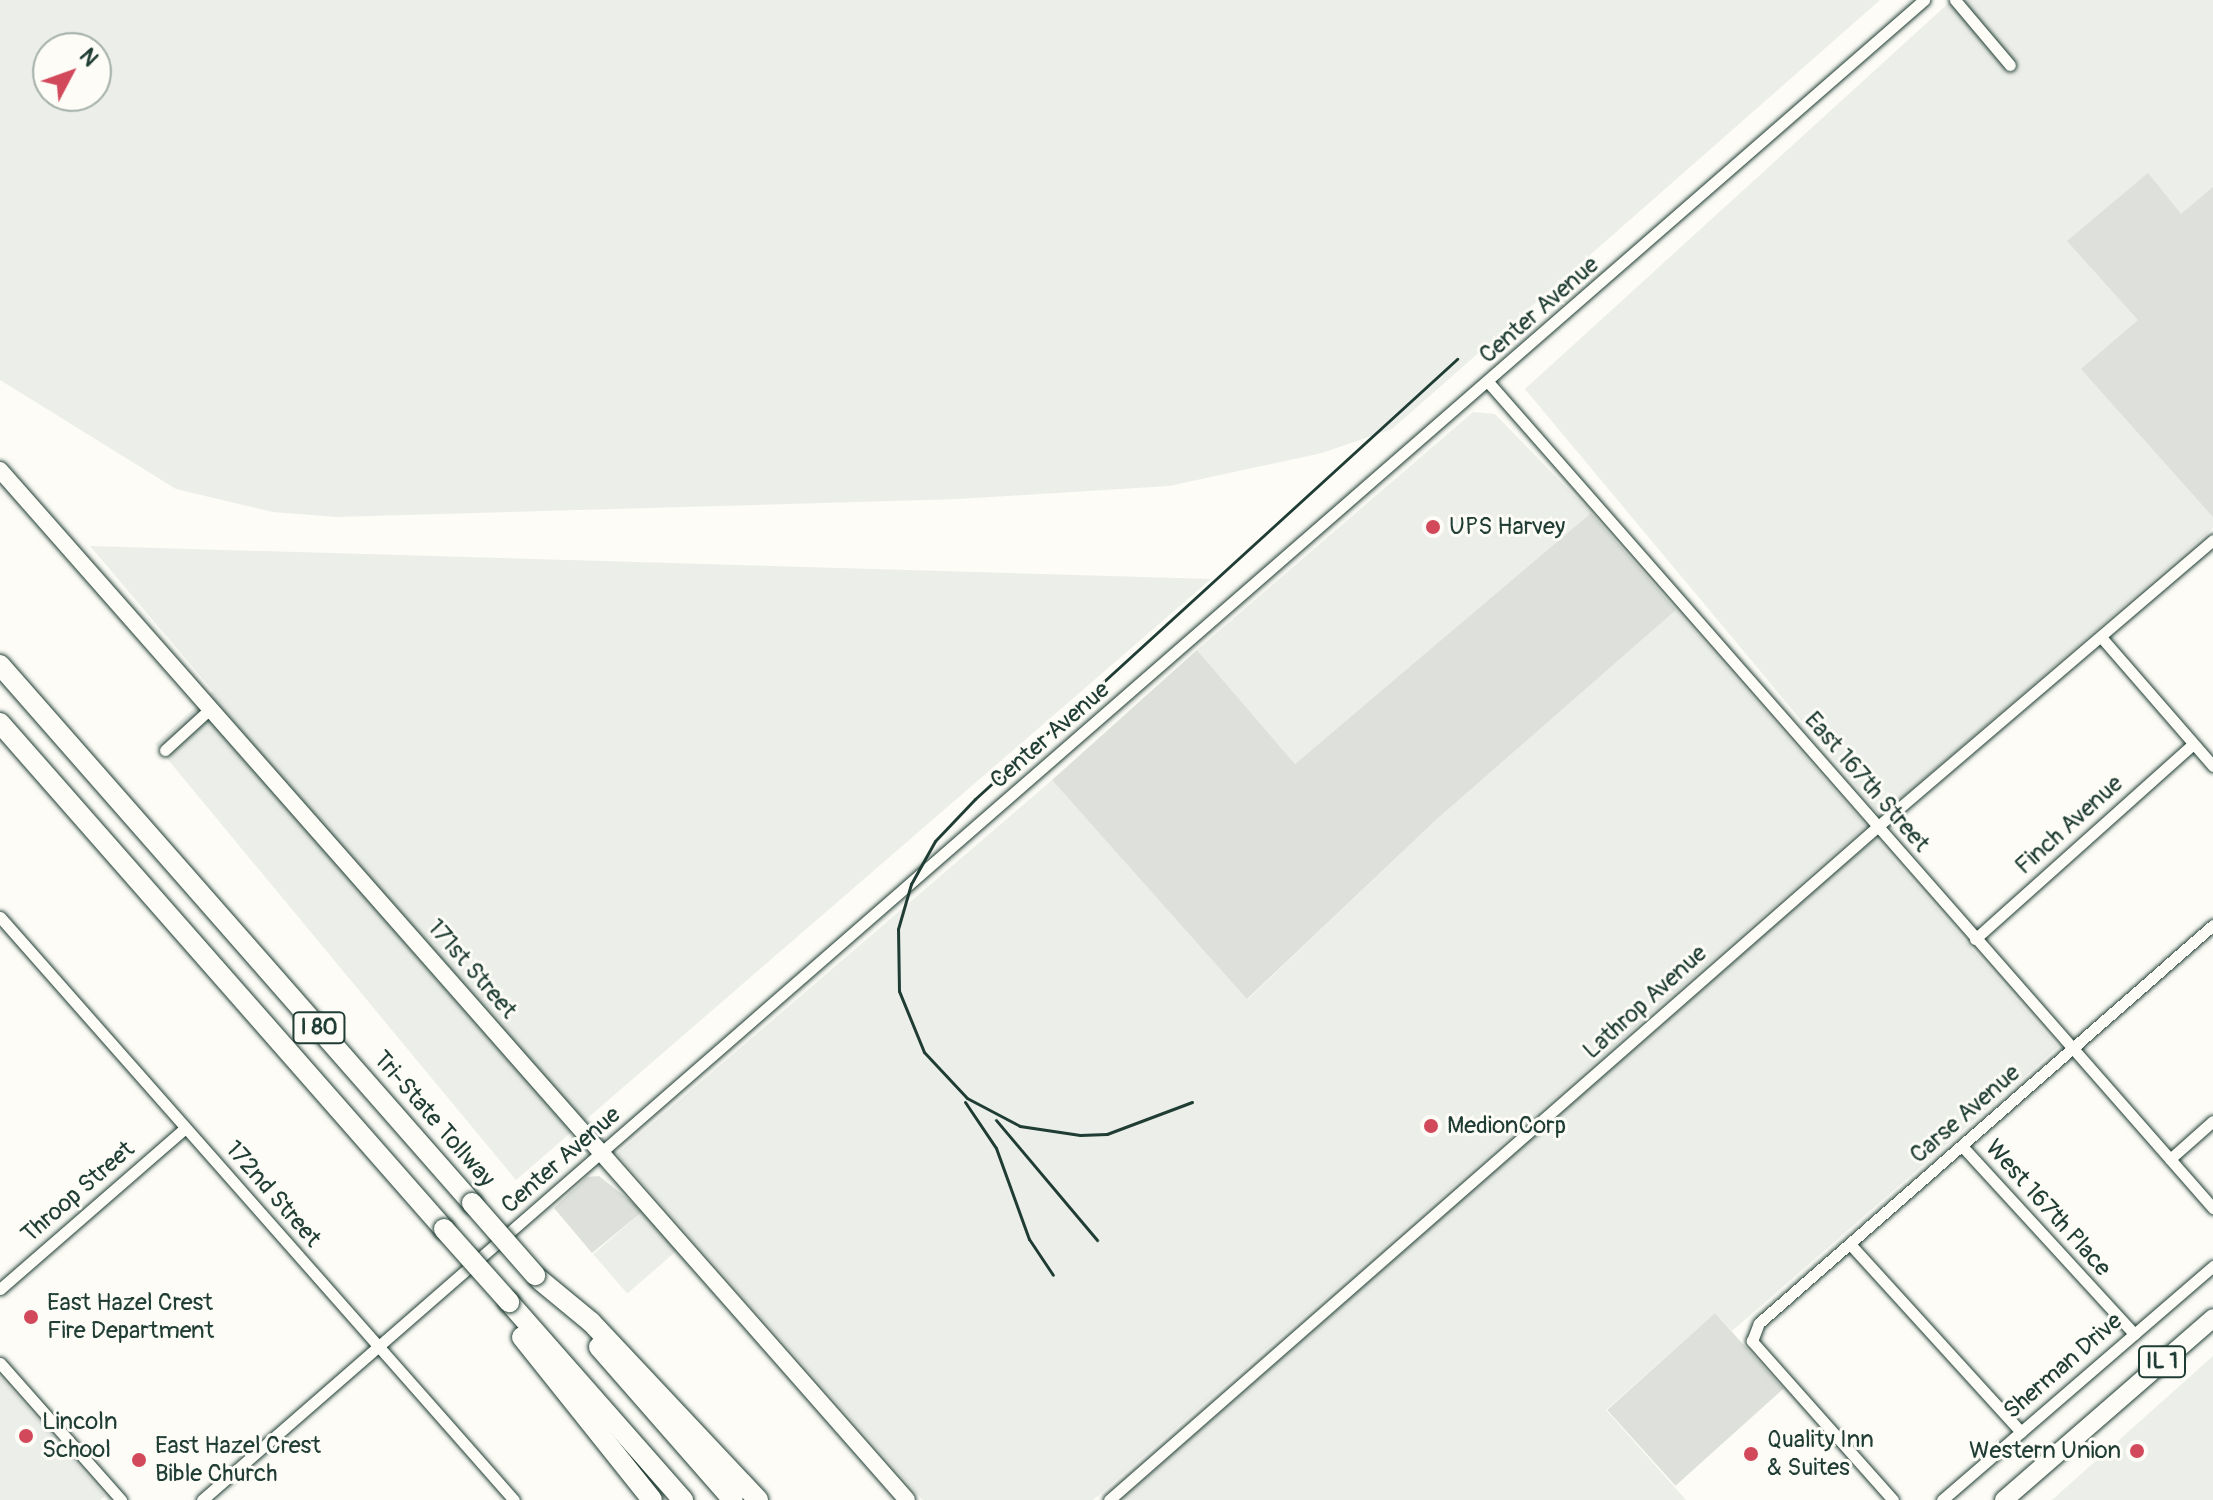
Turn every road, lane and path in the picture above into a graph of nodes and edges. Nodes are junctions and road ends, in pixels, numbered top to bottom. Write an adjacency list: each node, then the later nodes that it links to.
1 (1924, 0): 4 (street, Center Avenue)
2 (1955, 0): 3 (street)
3 (2010, 65)
4 (1489, 383): 15 (street, East 167th Street); 23 (street, Center Avenue)
5 (0, 470): 6 (street, 171st Street)
6 (6, 489): 10 (street, 171st Street)
7 (2212, 542): 8 (street, Lathrop Avenue)
8 (2101, 637): 12 (street); 15 (street, Lathrop Avenue)
9 (0, 665): 28 (highway, Tri-State Tollway / I 80, bridge)
10 (211, 708): 13 (street); 23 (street, 171st Street)
11 (0, 723): 30 (highway, I 80, bridge)
12 (2193, 744): 14 (street); 18 (street, Finch Avenue)
13 (165, 750)
14 (2213, 766)
15 (1877, 827): 18 (street, East 167th Street); 44 (street, Lathrop Avenue)
16 (0, 917): 21 (street, 172nd Street)
17 (2213, 925): 19 (street, Carse Avenue)
18 (1975, 939): 19 (street, East 167th Street)
19 (2072, 1050): 22 (street, Carse Avenue); 24 (street, East 167th Street)
20 (2213, 1121): 24 (street)
21 (185, 1128): 29 (street, Throop Street); 33 (street, 172nd Street)
22 (1962, 1146): 26 (street, Carse Avenue); 32 (street, West 167th Place)
23 (603, 1153): 33 (street, Center Avenue); 43 (street, 171st Street)
24 (2170, 1159): 25 (street, East 167th Street)
25 (2213, 1208)
26 (1850, 1244): 35 (street); 45 (street, Carse Avenue)
27 (2213, 1266): 32 (street, Sherman Drive)
28 (538, 1277): 41 (highway, Tri-State Tollway / I 80); 42 (highway)
29 (0, 1289)
30 (504, 1305): 39 (highway); 40 (highway, I 80)
31 (2213, 1318): 47 (main road, IL 1)
32 (2134, 1334): 35 (street, Sherman Drive)
33 (377, 1346): 37 (street, Center Avenue); 38 (street, 172nd Street)
34 (0, 1363): 36 (street)
35 (2021, 1432): 46 (street, Sherman Drive)
36 (121, 1500)
37 (202, 1500)
38 (514, 1500)
39 (652, 1500)
40 (683, 1500)
41 (733, 1500)
42 (758, 1500)
43 (907, 1500)
44 (1109, 1500)
45 (1893, 1500)
46 (1942, 1500)
47 (2004, 1500)

